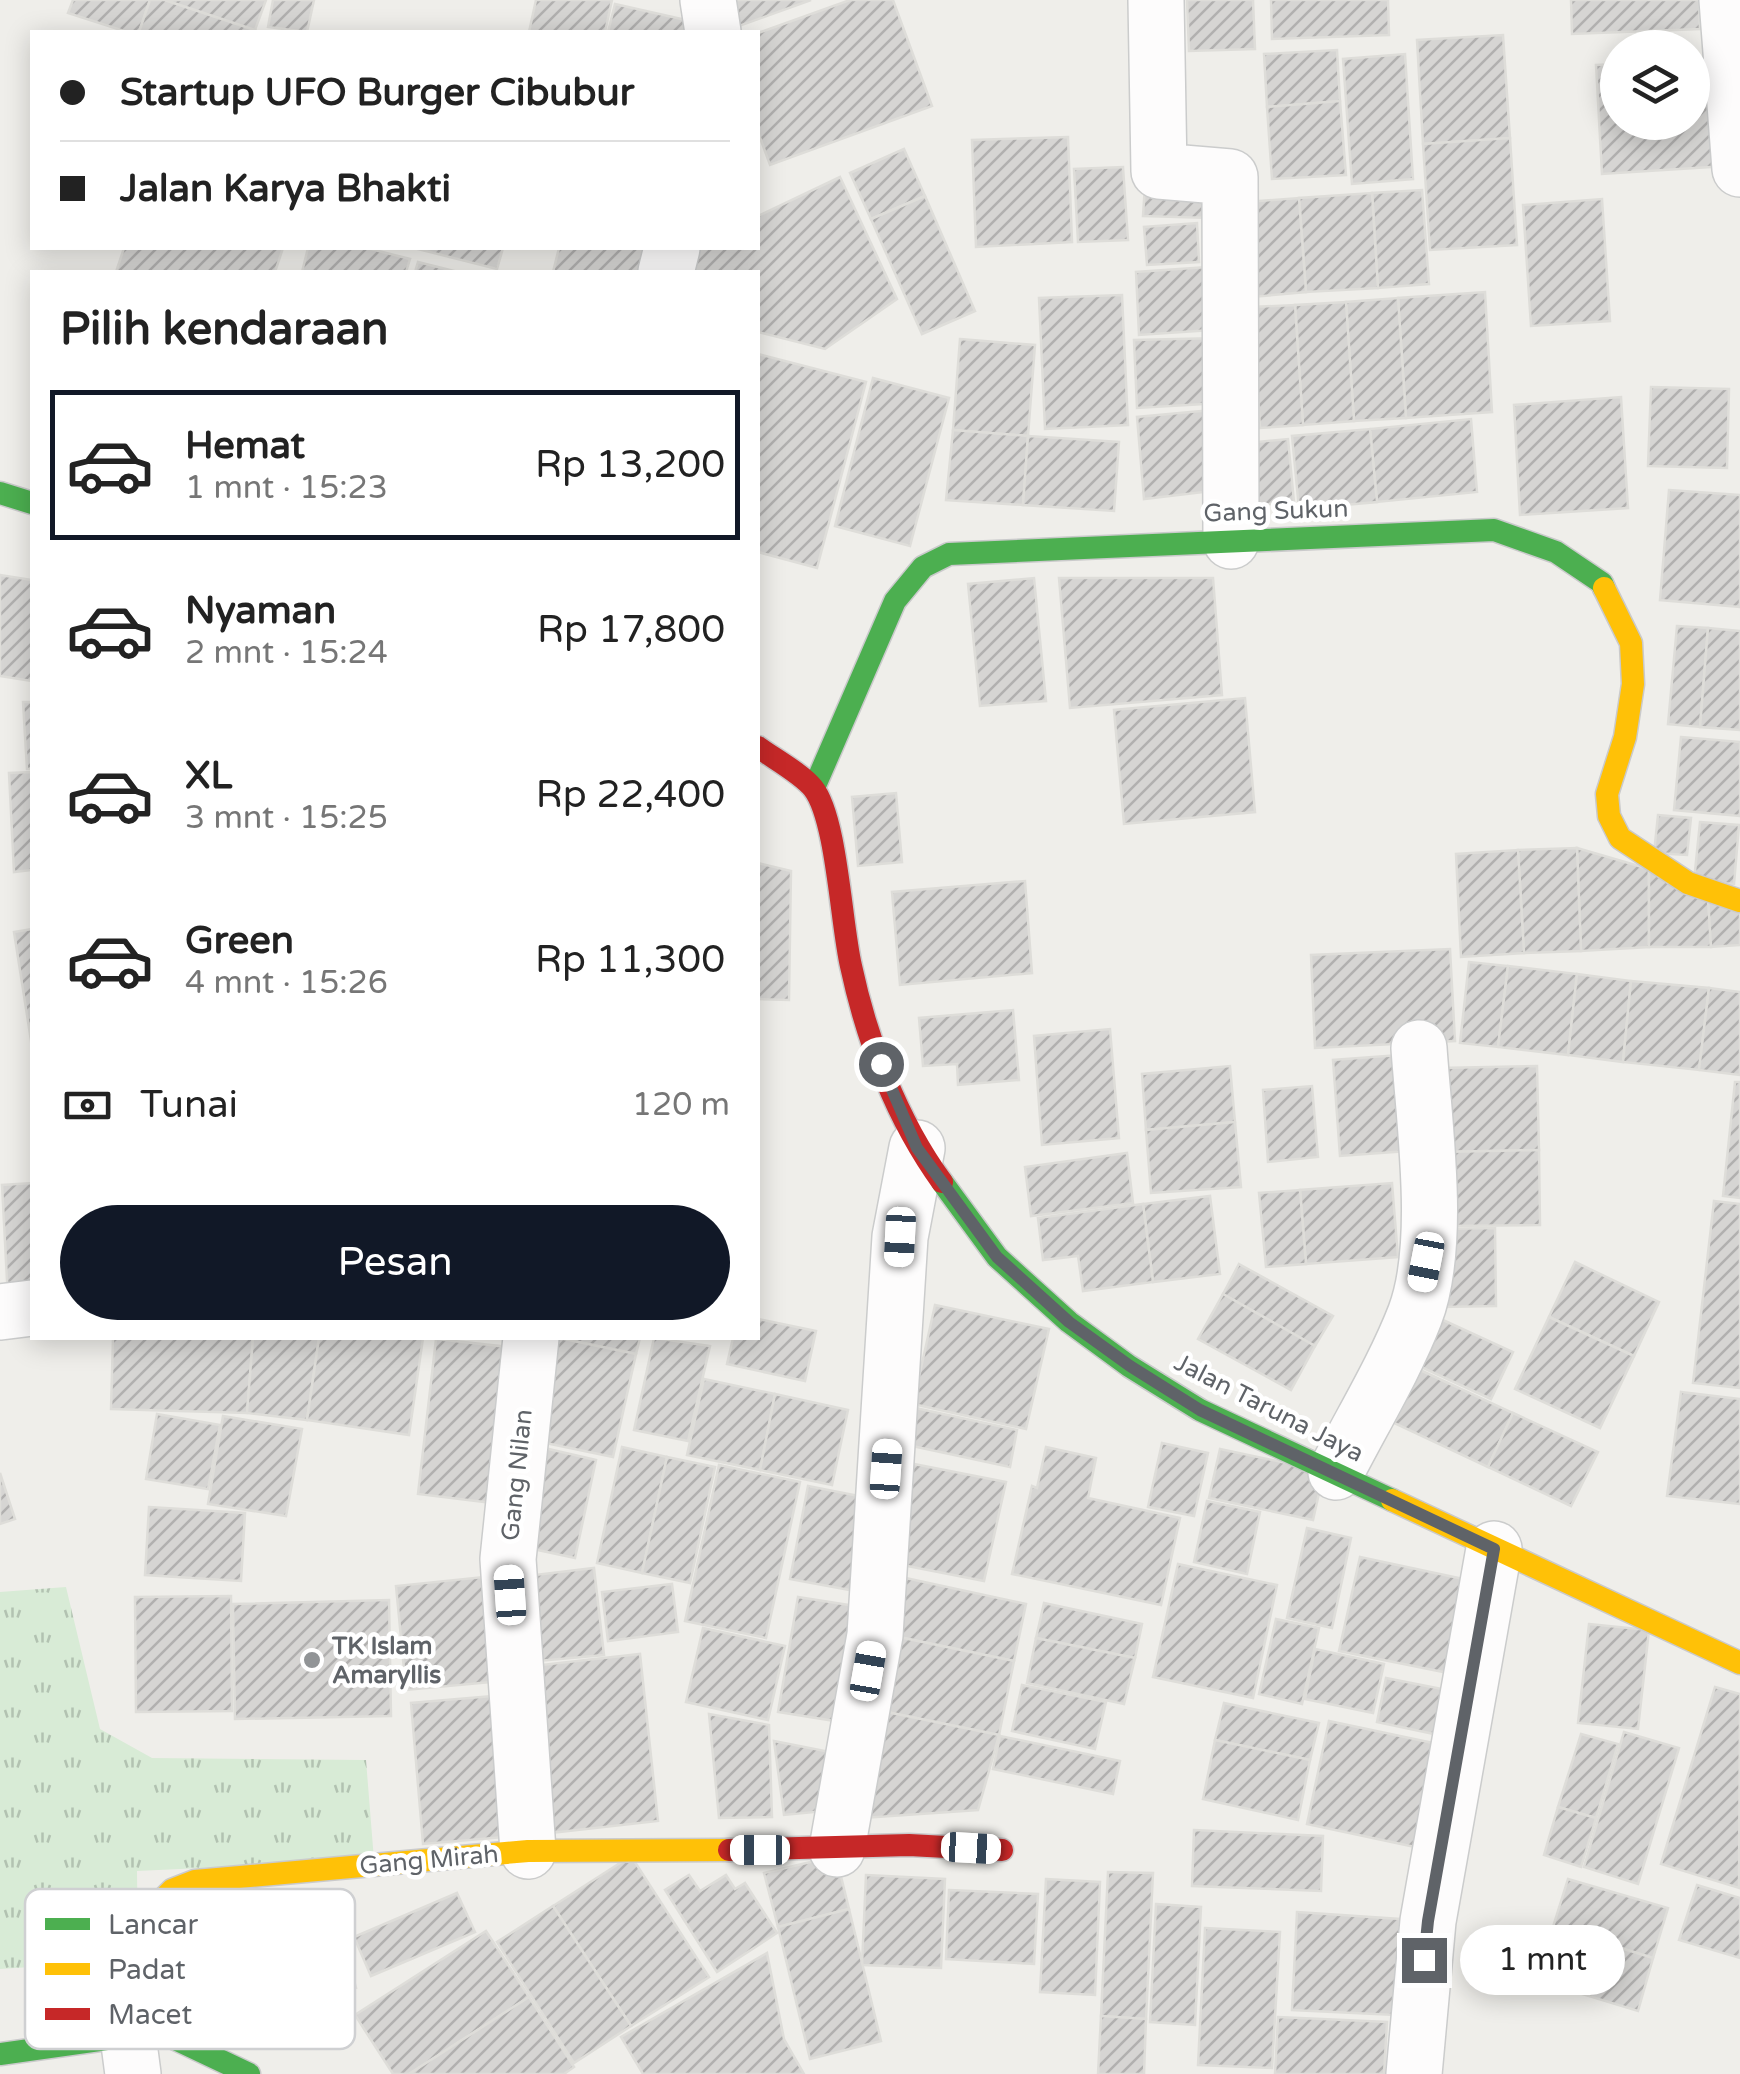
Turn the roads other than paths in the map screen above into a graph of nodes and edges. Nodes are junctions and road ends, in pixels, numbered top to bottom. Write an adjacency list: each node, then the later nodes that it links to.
1 (708, 0): 4 (street)
2 (1156, 0): 8 (street)
3 (1727, 0): 5 (street)
4 (714, 30)
5 (1740, 169)
6 (0, 493): 7 (street)
7 (30, 501)
8 (1230, 540): 10 (street, Gang Sukun); 11 (street, Gang Sukun)
9 (760, 748): 10 (street)
10 (814, 788): 13 (street, Jalan Taruna Jaya)
11 (1740, 901)
12 (1419, 1048): 17 (street)
13 (917, 1148): 17 (street, Jalan Taruna Jaya); 20 (street)
14 (30, 1308): 15 (street)
15 (0, 1312)
16 (531, 1340): 22 (street, Gang Nilan)
17 (1336, 1472): 18 (street, Jalan Taruna Jaya)
18 (1494, 1549): 19 (street, Jalan Taruna Jaya); 27 (street)
19 (1740, 1664)
20 (838, 1849): 21 (street, Gang Mirah); 22 (street, Gang Mirah)
21 (1002, 1850)
22 (528, 1851): 23 (street, Gang Mirah)
23 (175, 1889)
24 (143, 2049): 25 (street); 26 (street)
25 (0, 2054)
26 (249, 2074)
27 (1414, 2074)

